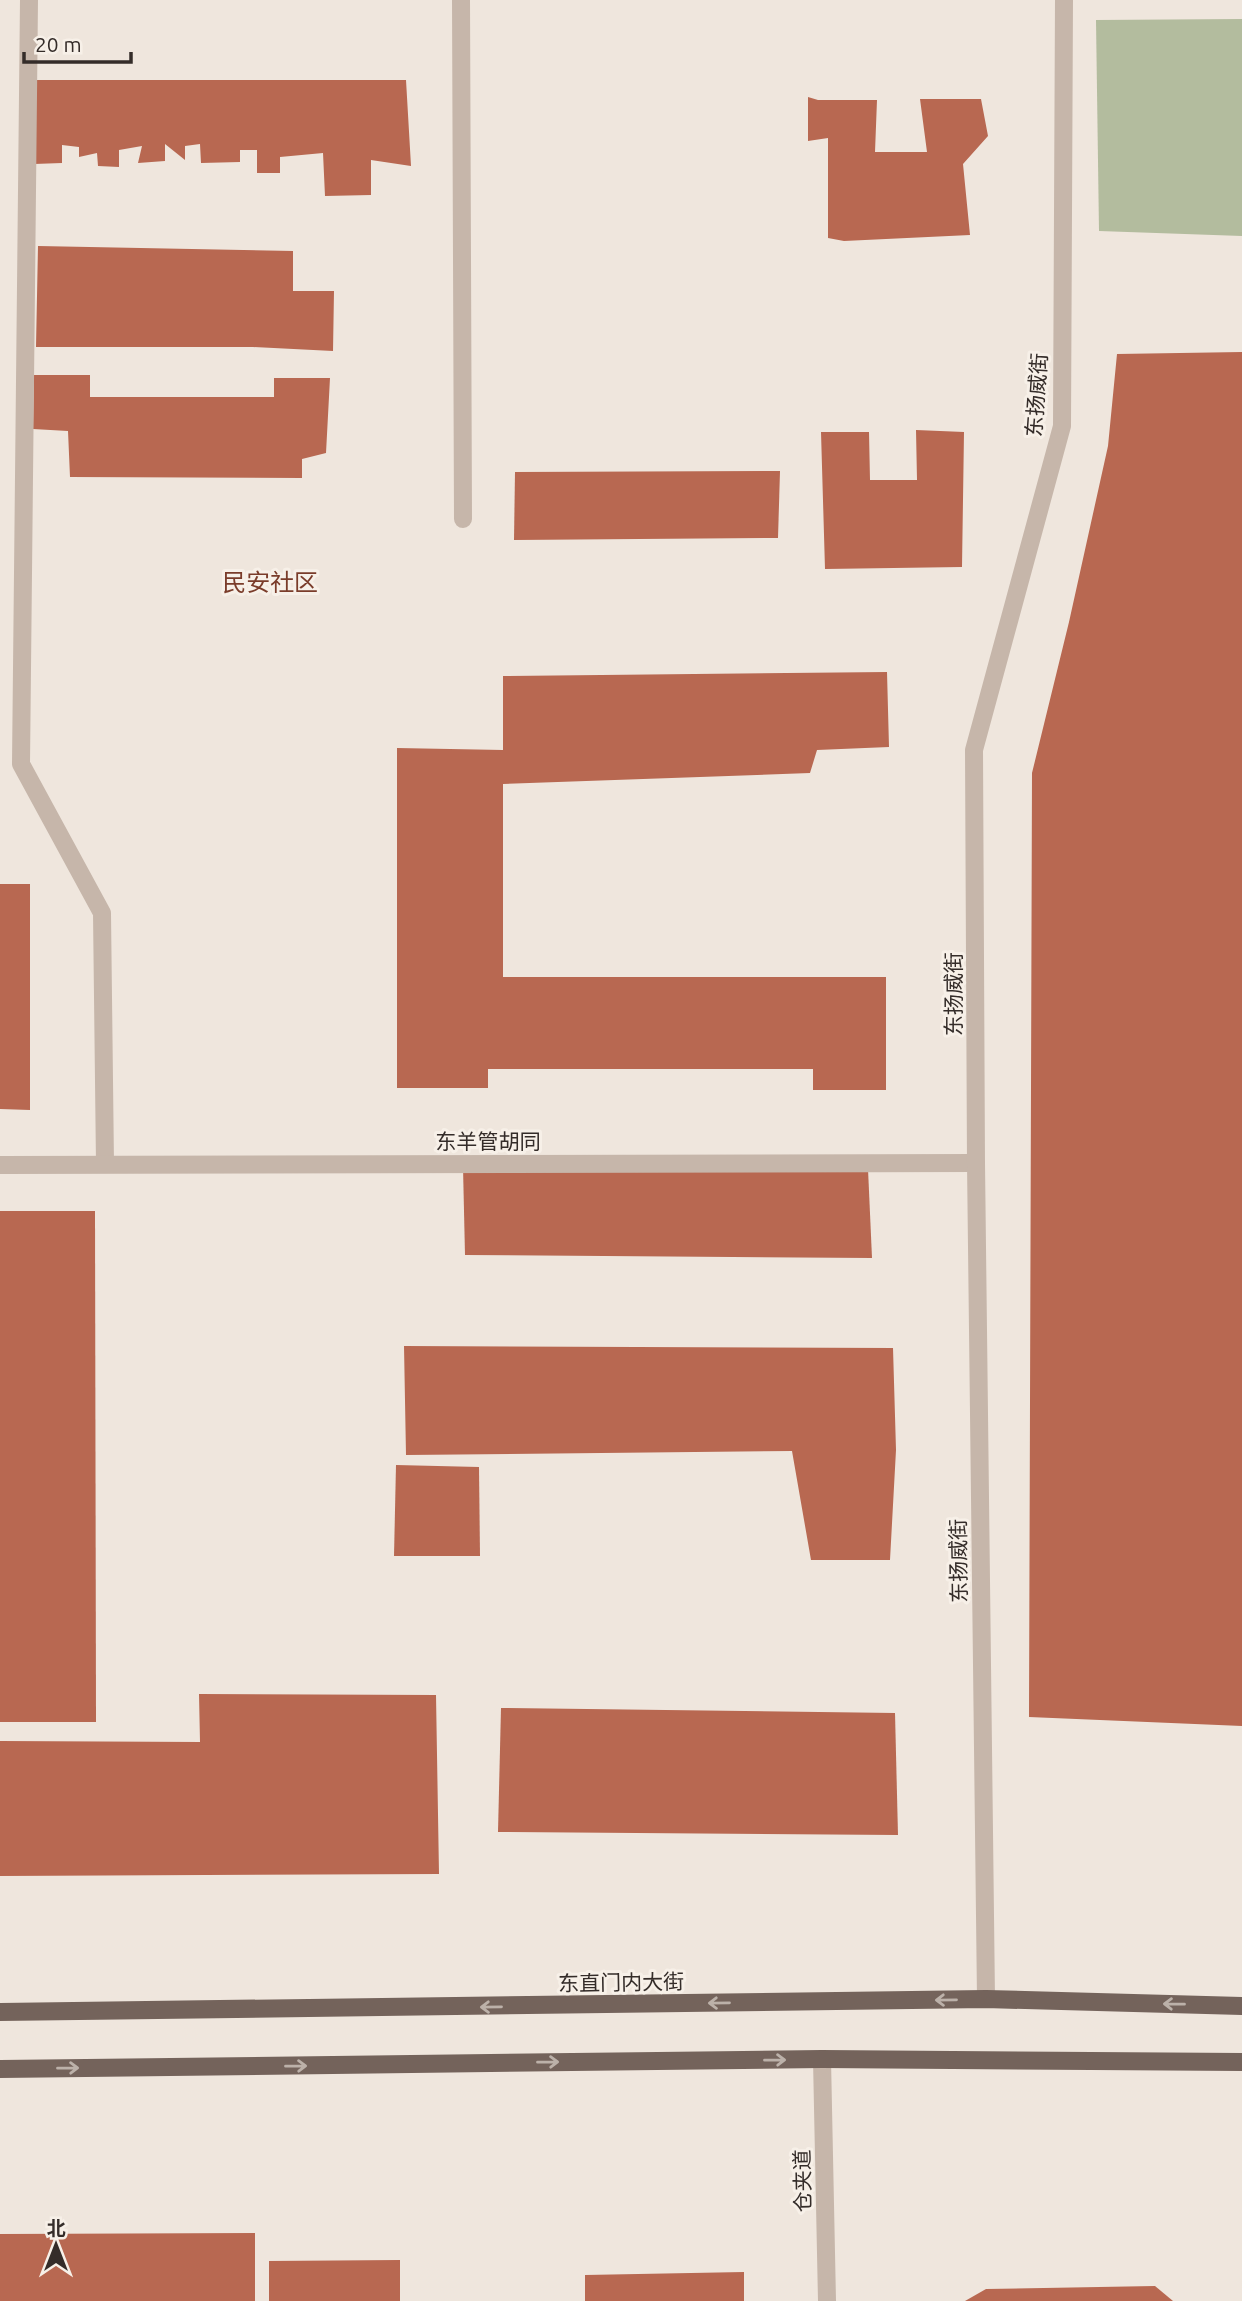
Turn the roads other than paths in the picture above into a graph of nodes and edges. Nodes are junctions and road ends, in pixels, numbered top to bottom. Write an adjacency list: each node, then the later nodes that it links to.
1 (29, 0): 6 (street)
2 (461, 0): 4 (street)
3 (1064, 0): 5 (street, 东扬威街)
4 (463, 519)
5 (976, 1163): 6 (street, 东羊管胡同); 8 (street, 东扬威街)
6 (105, 1164): 7 (street, 东羊管胡同)
7 (0, 1165)
8 (986, 1999): 9 (main road, 东直门内大街, one-way to 8); 10 (main road, 东直门内大街, one-way to 10)
9 (1242, 2006)
10 (0, 2012)
11 (822, 2059): 12 (main road); 13 (main road, one-way to 11); 14 (street, 仓夹道)
12 (1242, 2062)
13 (0, 2069)
14 (827, 2301)

